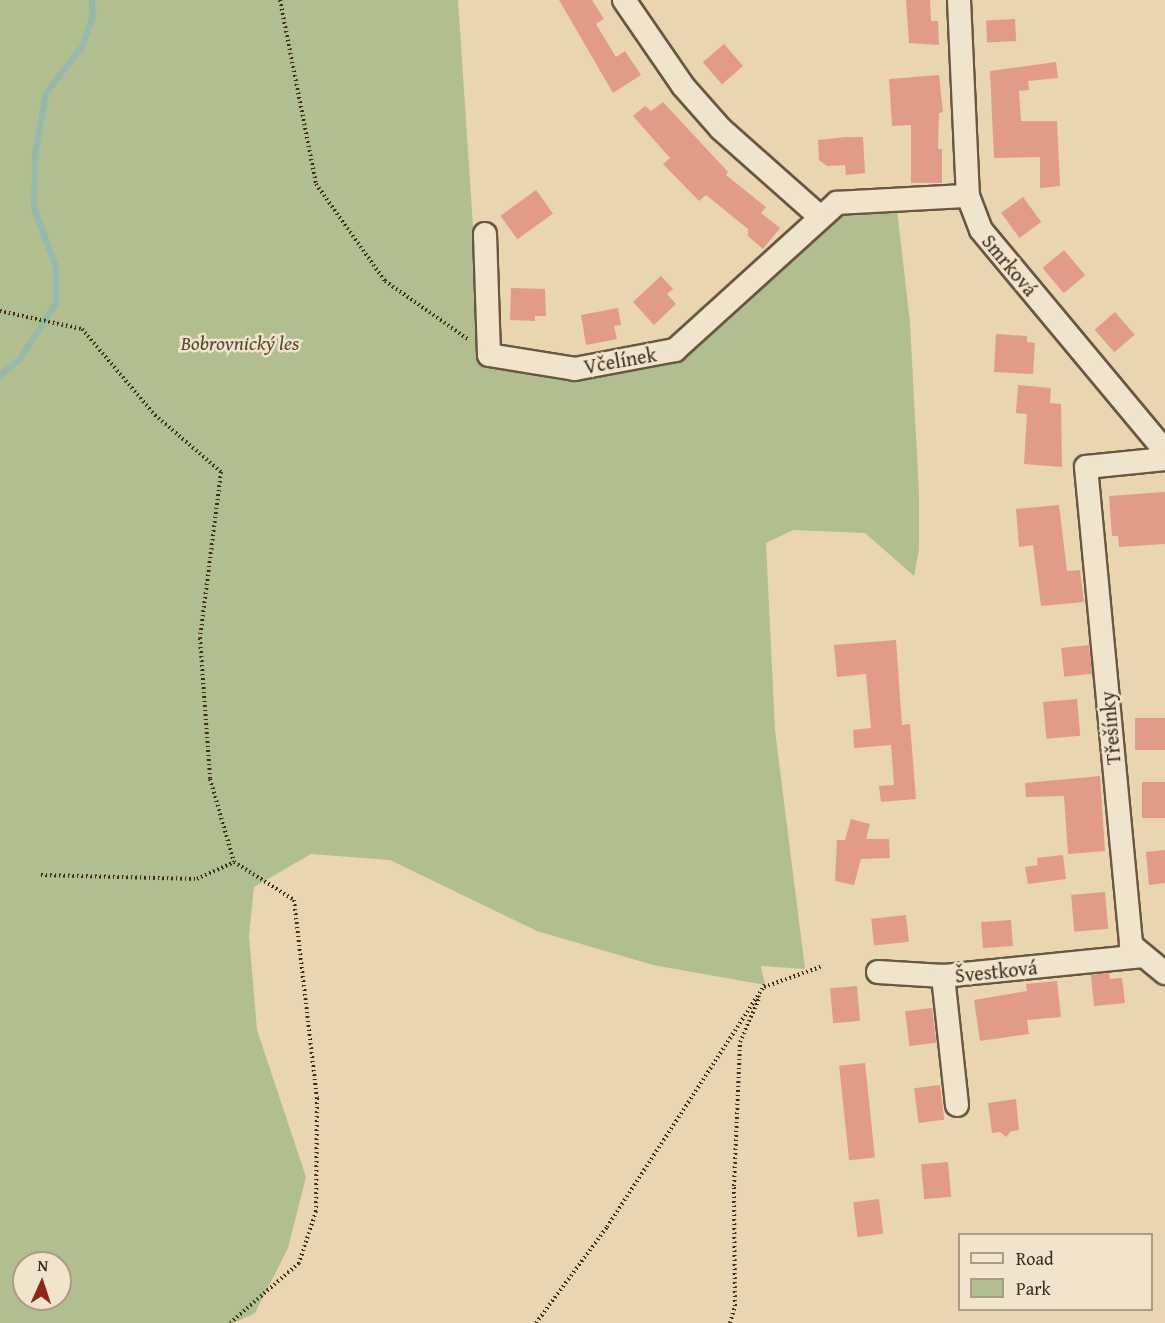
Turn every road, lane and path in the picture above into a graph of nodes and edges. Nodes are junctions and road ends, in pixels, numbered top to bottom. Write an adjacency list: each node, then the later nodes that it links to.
1 (280, 0): 8 (path)
2 (624, 0): 5 (street)
3 (959, 0): 4 (street, Smrková)
4 (968, 196): 5 (street, Včelínek); 9 (street, Smrková)
5 (819, 216): 8 (street, Včelínek)
6 (485, 234): 8 (street)
7 (0, 310): 11 (path)
8 (489, 355)
9 (1165, 451)
10 (1165, 459): 13 (street, Třešínky)
11 (234, 862): 12 (path); 20 (path)
12 (41, 875)
13 (1142, 956): 16 (street, Třešínky); 17 (street, Švestková)
14 (823, 966): 18 (path)
15 (878, 972): 17 (street)
16 (1165, 973)
17 (943, 976): 19 (street, Švestková)
18 (765, 986): 21 (path); 22 (path)
19 (957, 1105)
20 (230, 1323)
21 (536, 1323)
22 (730, 1323)

